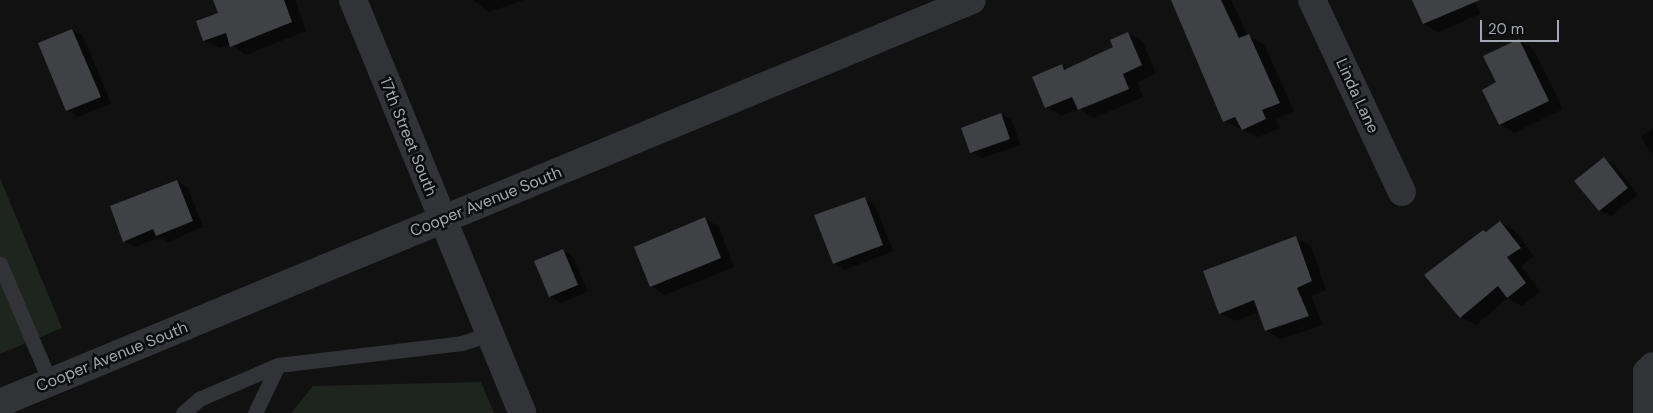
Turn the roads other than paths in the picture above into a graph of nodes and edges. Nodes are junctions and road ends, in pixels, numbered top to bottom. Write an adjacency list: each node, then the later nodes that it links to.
1 (353, 0): 5 (street, 17th Street South)
2 (972, 0): 5 (street, Cooper Avenue South)
3 (1312, 0): 4 (street, Linda Lane)
4 (1402, 192)
5 (442, 220): 7 (street, 17th Street South); 10 (street, Cooper Avenue South)
6 (0, 264): 10 (lane)
7 (489, 334): 8 (lane); 14 (street, 17th Street South)
8 (278, 365): 12 (lane); 13 (lane)
9 (1653, 366): 15 (street)
10 (50, 382): 11 (street, Cooper Avenue South)
11 (0, 403)
12 (183, 413)
13 (255, 413)
14 (522, 413)
15 (1647, 413)

